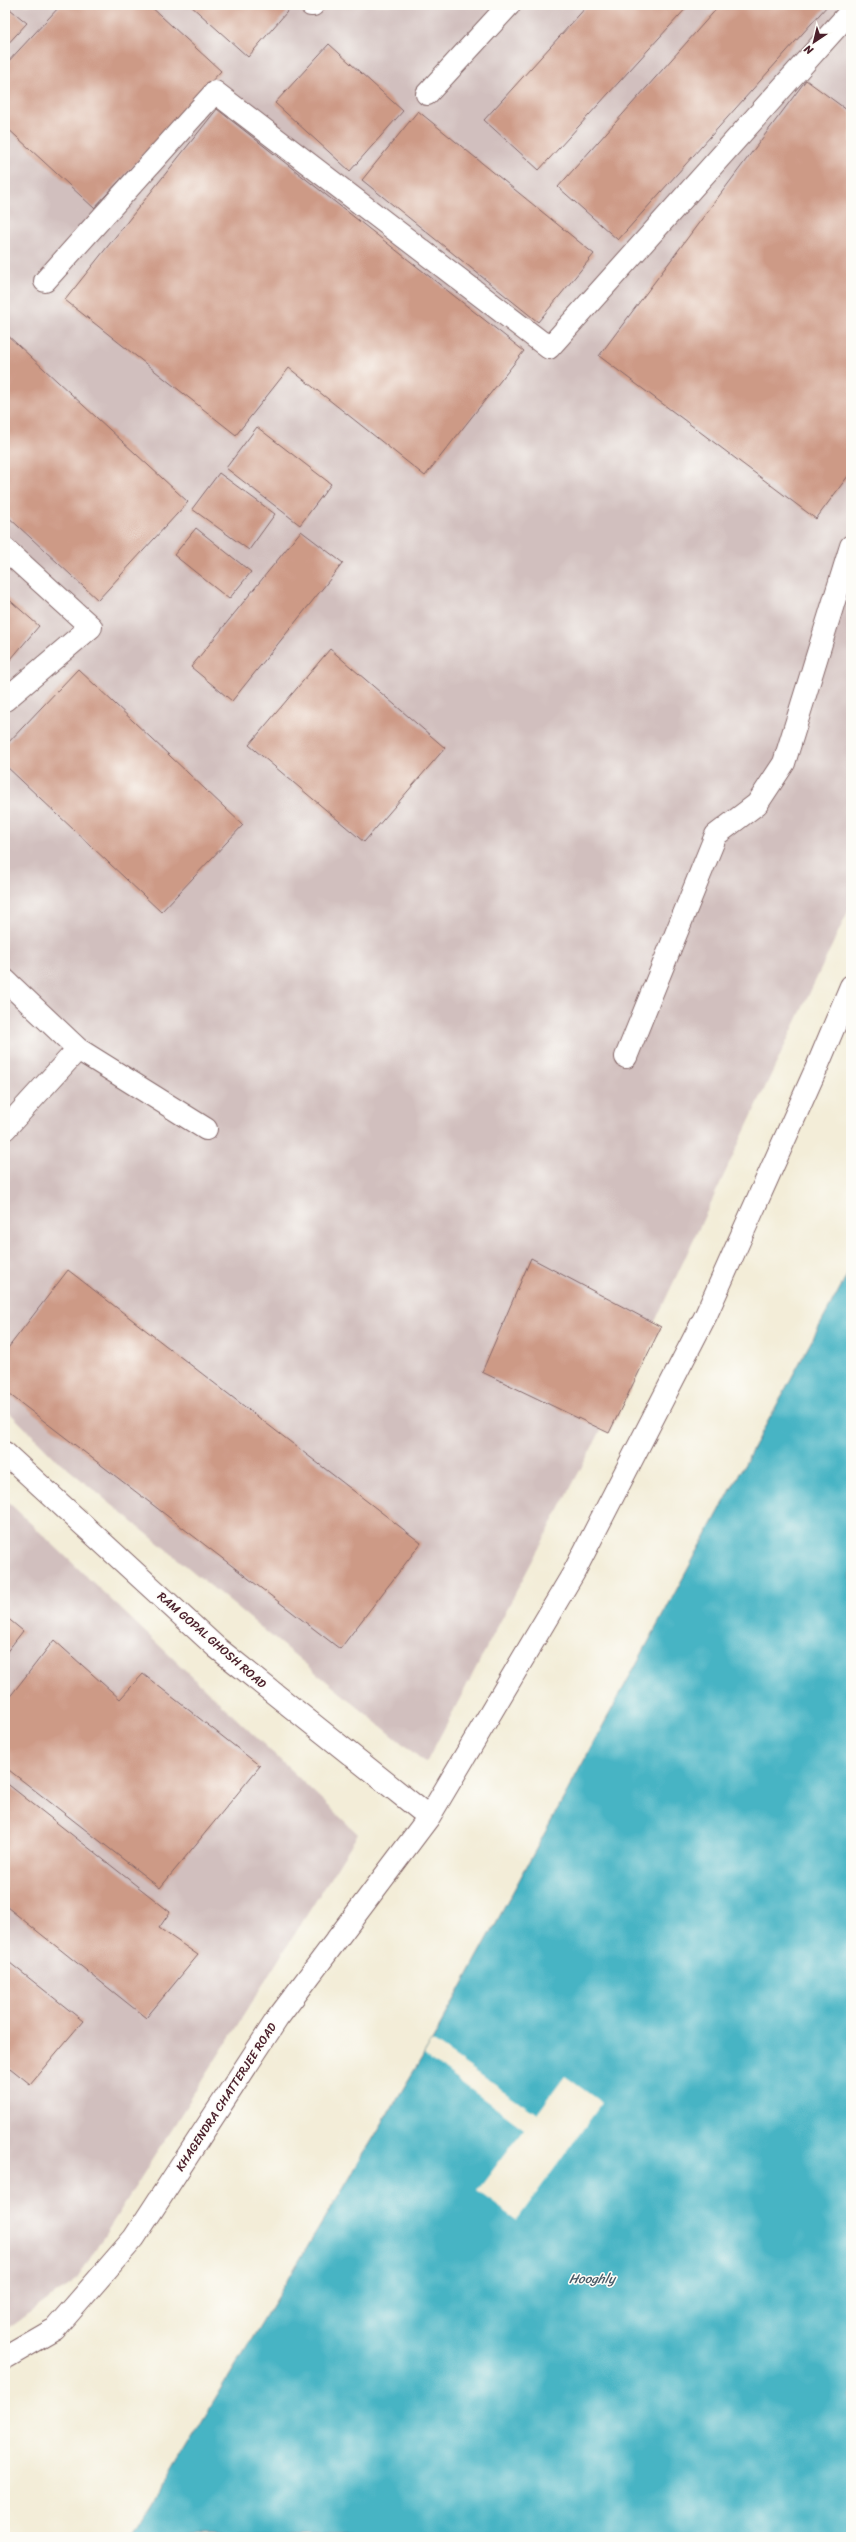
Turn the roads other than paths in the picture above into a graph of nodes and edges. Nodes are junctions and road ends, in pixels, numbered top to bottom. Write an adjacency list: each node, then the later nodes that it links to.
1 (509, 5): 3 (street)
2 (851, 11): 4 (street)
3 (427, 94)
4 (45, 281)
5 (851, 546): 11 (street)
6 (5, 549): 7 (street)
7 (5, 700)
8 (5, 980): 10 (street)
9 (851, 986): 15 (street, KHAGENDRA CHATTERJEE ROAD)
10 (78, 1049): 12 (street); 13 (street)
11 (626, 1057)
12 (5, 1129)
13 (206, 1129)
14 (5, 1453): 15 (street, RAM GOPAL GHOSH ROAD)
15 (429, 1817): 16 (street, KHAGENDRA CHATTERJEE ROAD)
16 (5, 2358)

